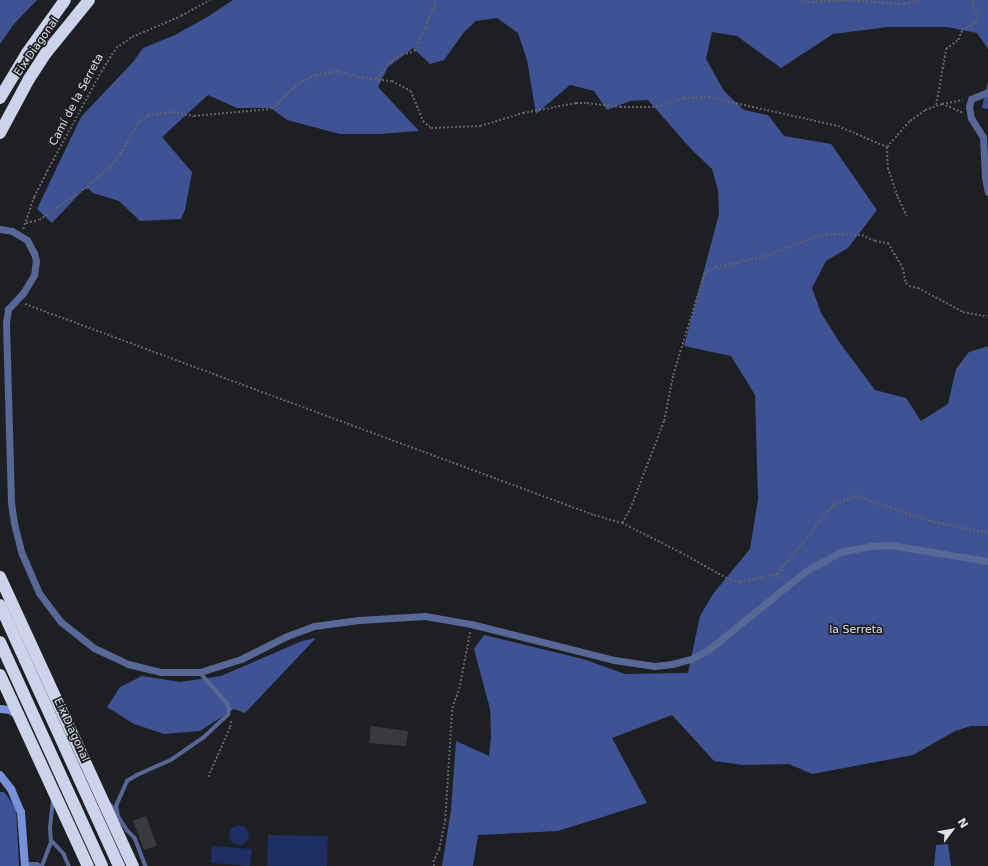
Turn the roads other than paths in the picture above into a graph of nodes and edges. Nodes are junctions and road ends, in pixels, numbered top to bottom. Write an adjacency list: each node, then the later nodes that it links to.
1 (65, 0): 4 (highway, Eix Diagonal)
2 (88, 0): 5 (highway, Eix Diagonal)
3 (988, 92): 6 (street)
4 (0, 98)
5 (0, 133)
6 (988, 192)
7 (0, 229): 12 (street)
8 (988, 560): 12 (street)
9 (0, 577): 16 (highway)
10 (0, 606): 26 (highway, Eix Diagonal)
11 (0, 642): 25 (highway)
12 (200, 672): 19 (lane)
13 (0, 675): 15 (highway)
14 (0, 709): 15 (street)
15 (20, 719): 18 (highway)
16 (84, 759): 19 (lane); 27 (highway)
17 (0, 775): 21 (street)
18 (52, 788): 20 (lane); 24 (highway)
19 (118, 817): 28 (lane)
20 (51, 840): 22 (lane); 23 (lane)
21 (25, 865): 22 (lane)
22 (42, 866)
23 (69, 866)
24 (88, 866)
25 (102, 866)
26 (119, 866)
27 (133, 866)
28 (146, 866)

